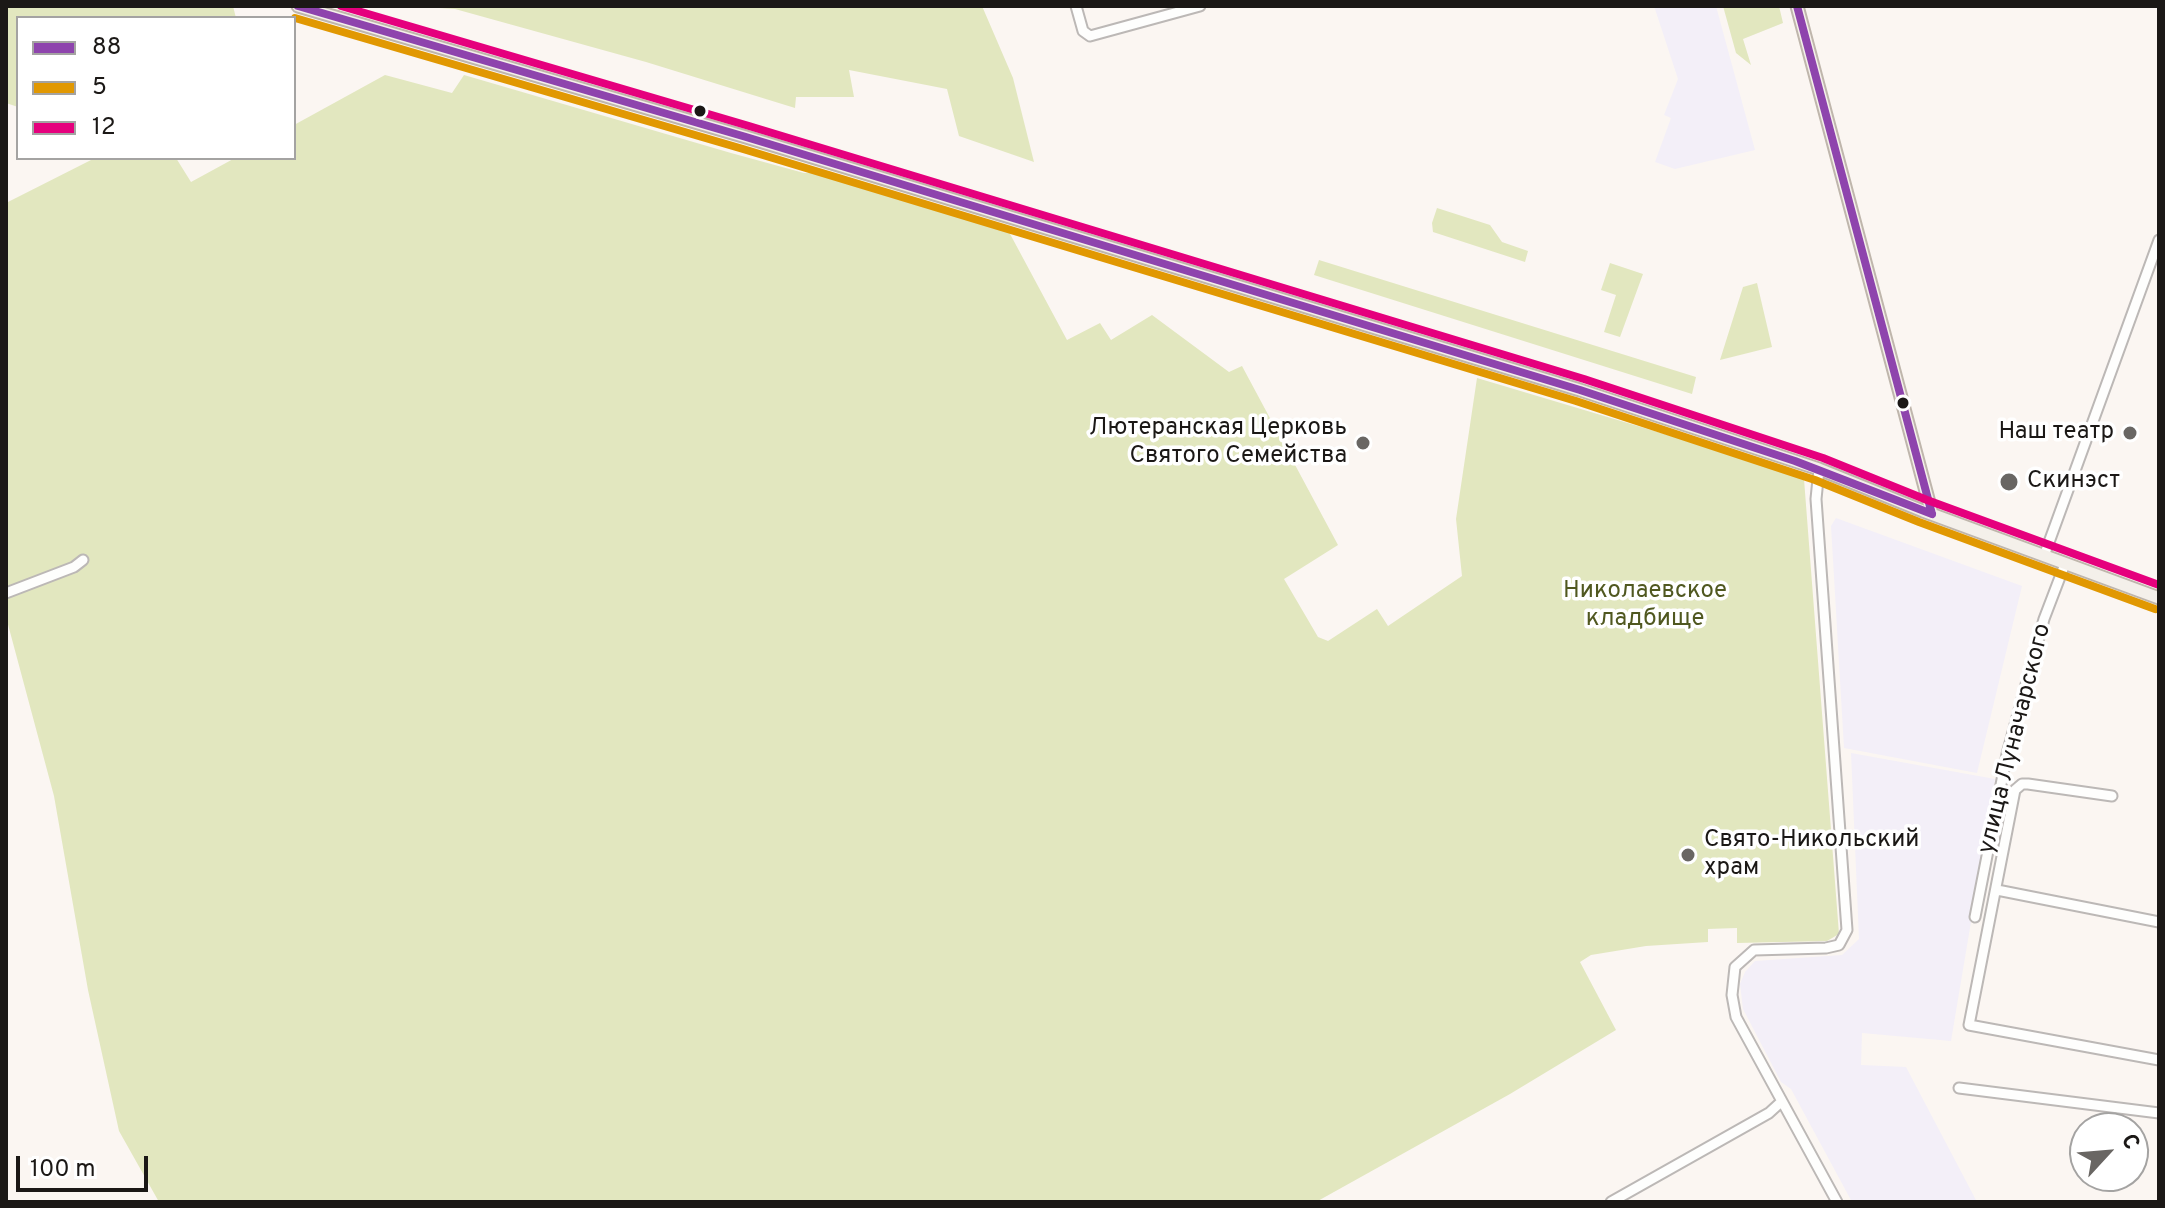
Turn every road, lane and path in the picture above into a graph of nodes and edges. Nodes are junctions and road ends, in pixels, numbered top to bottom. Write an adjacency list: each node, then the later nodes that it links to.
1 (298, 6): 6 (main road)
2 (1076, 6): 3 (street)
3 (1200, 6)
4 (1797, 6): 7 (main road)
5 (2159, 240): 8 (street)
6 (1819, 469): 7 (main road); 19 (street)
7 (1932, 514): 8 (main road)
8 (2044, 556): 10 (main road)
9 (83, 560): 11 (street)
10 (2065, 564): 12 (main road); 15 (street, улица Луначарского)
11 (6, 593)
12 (2159, 598)
13 (2112, 796): 14 (street, улица Луначарского)
14 (1997, 890): 16 (street); 17 (street, улица Луначарского)
15 (1975, 917)
16 (2159, 922)
17 (2159, 1060)
18 (1959, 1088): 20 (street)
19 (1781, 1102): 21 (street); 22 (street)
20 (2159, 1113)
21 (1611, 1202)
22 (1837, 1202)

